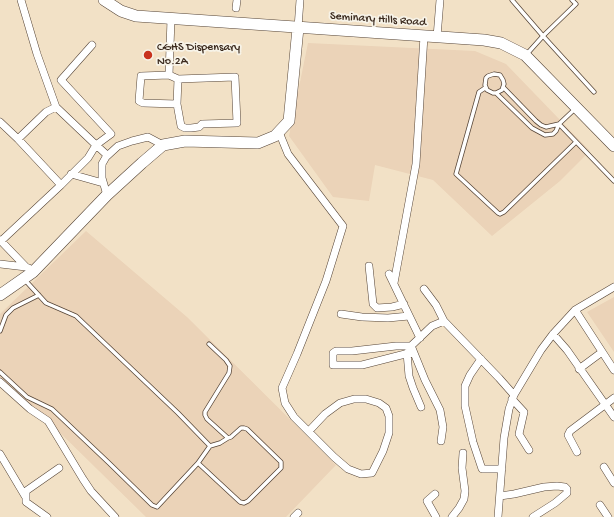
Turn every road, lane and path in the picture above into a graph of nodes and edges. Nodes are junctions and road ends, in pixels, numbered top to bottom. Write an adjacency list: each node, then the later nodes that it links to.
1 (21, 0): 23 (street)
2 (104, 0): 9 (street, Seminary Hills Road)
3 (237, 0): 8 (street)
4 (300, 0): 10 (street)
5 (440, 0): 13 (street)
6 (512, 0): 12 (lane)
7 (572, 0): 12 (lane)
8 (236, 8)
9 (171, 19): 10 (street, Seminary Hills Road); 16 (street)
10 (298, 28): 11 (street, Seminary Hills Road); 27 (street)
11 (424, 36): 13 (street, Seminary Hills Road); 45 (street)
12 (543, 36): 15 (lane); 20 (lane)
13 (438, 37): 15 (street, Seminary Hills Road)
14 (92, 45): 30 (street)
15 (525, 56): 24 (street, Seminary Hills Road)
16 (169, 74): 17 (street); 22 (street)
17 (178, 79): 22 (street); 22 (street)
18 (503, 87): 19 (lane); 21 (lane); 26 (lane)
19 (486, 88): 21 (lane); 29 (lane)
20 (594, 92)
21 (496, 93): 26 (lane)
22 (177, 104)
23 (56, 107): 28 (street); 30 (street)
24 (576, 108): 26 (lane); 32 (street, Seminary Hills Road)
25 (0, 122): 28 (street)
26 (559, 124): 29 (lane)
27 (278, 132): 31 (street); 71 (street)
28 (18, 139): 37 (street)
29 (576, 142): 35 (lane)
30 (96, 145): 33 (street); 34 (street)
31 (164, 145): 33 (street); 38 (street)
32 (614, 146)
33 (107, 155): 36 (street)
34 (71, 174): 36 (street); 37 (street)
35 (614, 181)
36 (103, 183): 38 (street)
37 (61, 184): 39 (street)
38 (107, 196): 42 (street)
39 (1, 240): 42 (street)
40 (0, 264): 42 (street)
41 (370, 266): 50 (street)
42 (30, 270): 44 (street)
43 (389, 274): 45 (street)
44 (23, 279): 48 (street); 49 (lane)
45 (394, 283): 50 (street)
46 (614, 287): 51 (street)
47 (424, 289): 54 (street)
48 (0, 295)
49 (39, 295): 55 (lane); 74 (lane)
50 (404, 304): 53 (street)
51 (575, 310): 56 (street); 60 (street)
52 (341, 314): 53 (street)
53 (409, 316): 57 (street)
54 (444, 321): 57 (street); 61 (street)
55 (0, 331)
56 (553, 334): 62 (street); 66 (street)
57 (420, 338): 59 (street)
58 (208, 344): 72 (lane)
59 (410, 350): 59 (street); 69 (street); 73 (street)
60 (602, 352): 62 (street); 63 (street)
61 (481, 359): 66 (street); 82 (street)
62 (579, 369): 68 (street)
63 (614, 370)
64 (0, 372): 79 (lane)
65 (0, 382): 90 (street)
66 (513, 397): 75 (street); 82 (street)
67 (614, 398): 68 (street)
68 (606, 404): 70 (street); 76 (street)
69 (421, 407)
70 (614, 417)
71 (309, 431): 71 (street)
72 (228, 438): 74 (lane); 79 (lane)
73 (441, 441)
74 (210, 446): 79 (lane)
75 (529, 450)
76 (577, 452)
77 (463, 453): 92 (street)
78 (0, 454): 85 (street)
79 (198, 463)
80 (604, 467): 83 (street)
81 (59, 468): 85 (street)
82 (502, 468): 86 (street)
83 (614, 483)
84 (435, 494): 91 (street)
85 (26, 496): 89 (street)
86 (500, 496): 88 (street); 93 (street)
87 (600, 505): 95 (street)
88 (544, 514): 94 (street)
89 (47, 517)
90 (116, 517)
91 (436, 517)
92 (452, 517)
93 (498, 517)
94 (533, 517)
95 (608, 517)

